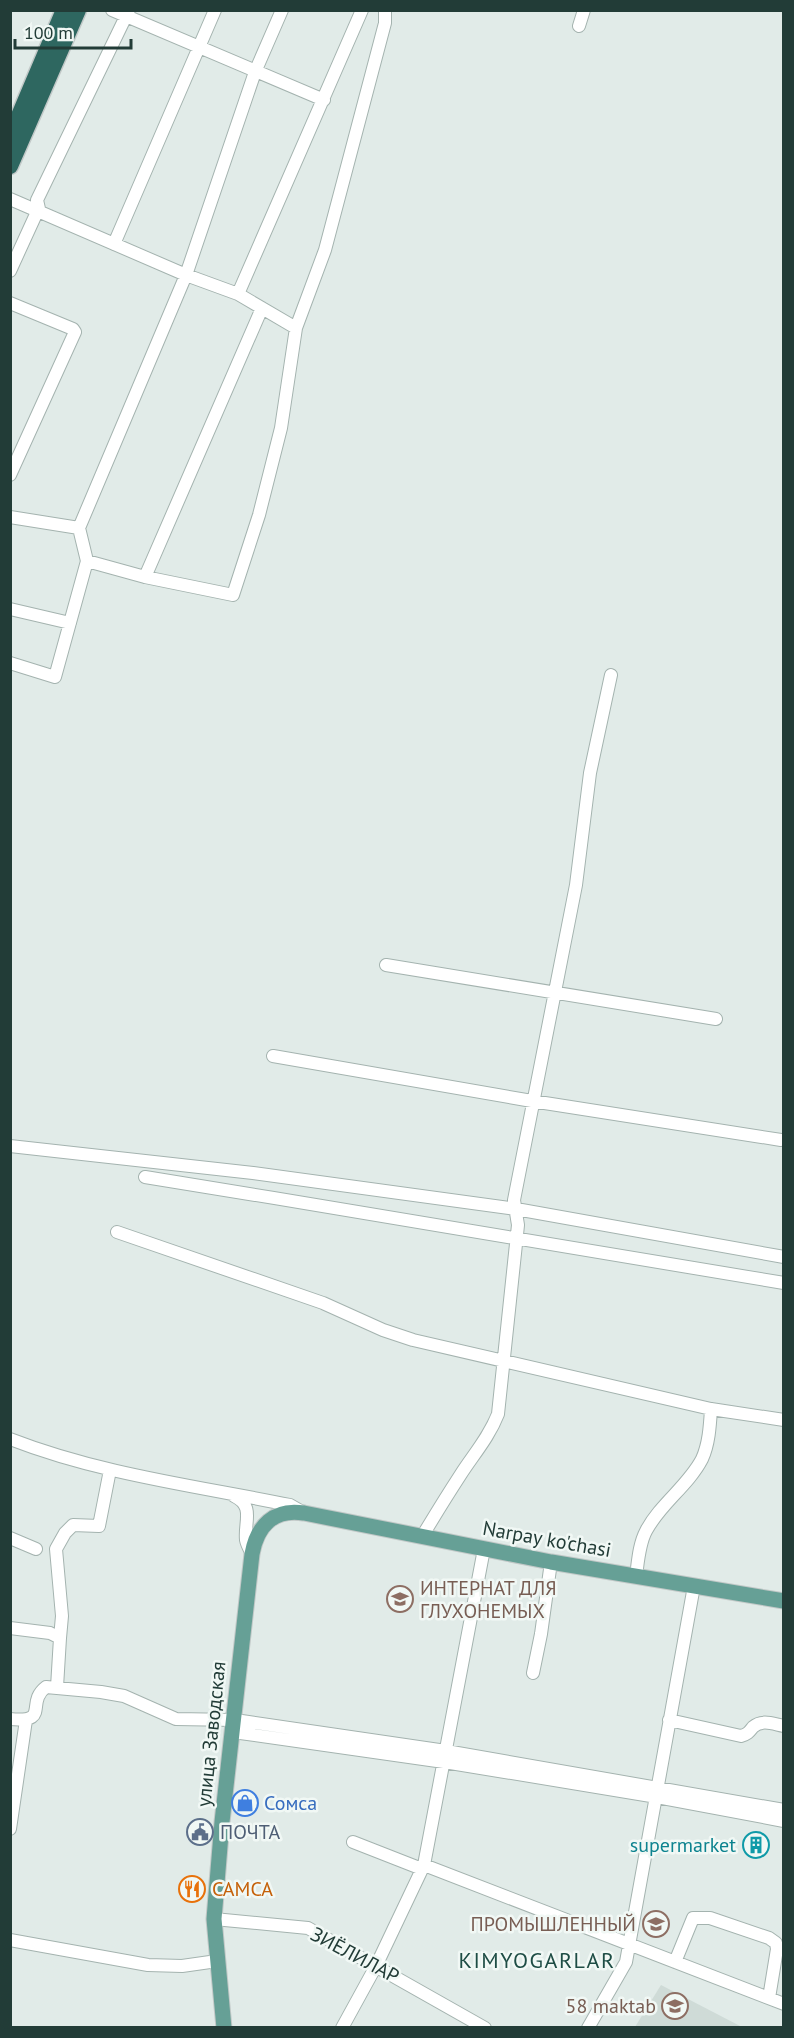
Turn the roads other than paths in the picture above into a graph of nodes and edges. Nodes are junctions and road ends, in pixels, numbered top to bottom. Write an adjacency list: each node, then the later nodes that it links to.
1 (64, 10): 14 (highway)
2 (78, 10): 15 (highway)
3 (112, 10): 9 (street)
4 (214, 10): 11 (street)
5 (282, 10): 12 (street)
6 (362, 10): 13 (street)
7 (385, 10): 24 (street)
8 (584, 10): 10 (street)
9 (128, 14): 11 (street); 17 (street)
10 (579, 26)
11 (199, 46): 12 (street); 18 (street)
12 (255, 72): 13 (street); 20 (street)
13 (324, 100): 21 (street)
14 (10, 137)
15 (10, 166)
16 (10, 199): 17 (street)
17 (38, 212): 18 (street); 19 (street)
18 (114, 244): 20 (street)
19 (10, 271)
20 (186, 275): 21 (street); 27 (street)
21 (238, 294): 23 (street)
22 (10, 303): 25 (street)
23 (262, 308): 24 (street); 29 (street)
24 (296, 328): 29 (street)
25 (10, 475)
26 (10, 518): 27 (street)
27 (79, 528): 28 (street)
28 (87, 561): 29 (street); 31 (street)
29 (145, 577)
30 (10, 609): 31 (street)
31 (70, 624): 32 (street)
32 (10, 663)
33 (611, 675): 35 (street)
34 (386, 965): 35 (street)
35 (555, 993): 36 (street); 38 (street)
36 (716, 1019)
37 (273, 1056): 38 (street)
38 (532, 1101): 39 (street); 42 (street)
39 (781, 1140)
40 (10, 1146): 42 (street)
41 (145, 1177): 44 (street)
42 (516, 1209): 44 (street); 45 (street)
43 (117, 1232): 47 (street)
44 (517, 1240): 46 (street); 47 (street)
45 (783, 1257)
46 (783, 1284)
47 (504, 1360): 48 (street); 55 (street)
48 (711, 1409): 49 (street); 61 (street)
49 (783, 1420)
50 (10, 1439): 51 (street, Narpay ko'chasi)
51 (110, 1470): 52 (street, Narpay ko'chasi); 65 (street)
52 (225, 1492): 53 (street, Narpay ko'chasi); 59 (street, улица Заводская)
53 (304, 1513): 54 (main road, Narpay ko'chasi); 55 (main road, Narpay ko'chasi)
54 (270, 1521): 59 (main road, улица Заводская)
55 (423, 1535): 58 (main road, Narpay ko'chasi)
56 (10, 1539): 57 (street)
57 (36, 1548)
58 (484, 1549): 60 (main road, Narpay ko'chasi); 73 (street)
59 (252, 1554): 71 (main road, улица Заводская)
60 (551, 1562): 61 (main road, Narpay ko'chasi); 66 (street)
61 (636, 1576): 62 (main road, Narpay ko'chasi)
62 (694, 1586): 63 (main road, Narpay ko'chasi); 70 (street)
63 (783, 1601)
64 (10, 1628): 65 (street)
65 (60, 1638): 67 (street)
66 (533, 1673)
67 (57, 1687): 69 (street); 71 (street)
68 (10, 1719): 69 (street)
69 (26, 1720): 77 (street)
70 (669, 1720): 72 (street); 74 (street)
71 (234, 1726): 73 (street); 80 (main road, улица Заводская)
72 (783, 1726)
73 (445, 1756): 74 (street); 79 (street)
74 (656, 1792): 75 (street); 76 (street); 82 (street)
75 (783, 1810)
76 (783, 1821)
77 (10, 1829)
78 (353, 1842): 79 (street)
79 (423, 1867): 82 (street); 85 (street)
80 (214, 1919): 83 (main road, улица Заводская); 85 (street, ЗИЁЛИЛАР)
81 (10, 1940): 83 (street)
82 (629, 1945): 84 (street); 91 (street)
83 (217, 1961): 88 (main road, улица Заводская)
84 (675, 1962): 86 (street); 86 (street)
85 (376, 1966): 89 (street); 90 (street, ЗИЁЛИЛАР)
86 (768, 1998): 87 (street)
87 (783, 2004)
88 (224, 2028)
89 (342, 2028)
90 (485, 2028)
91 (588, 2028)

